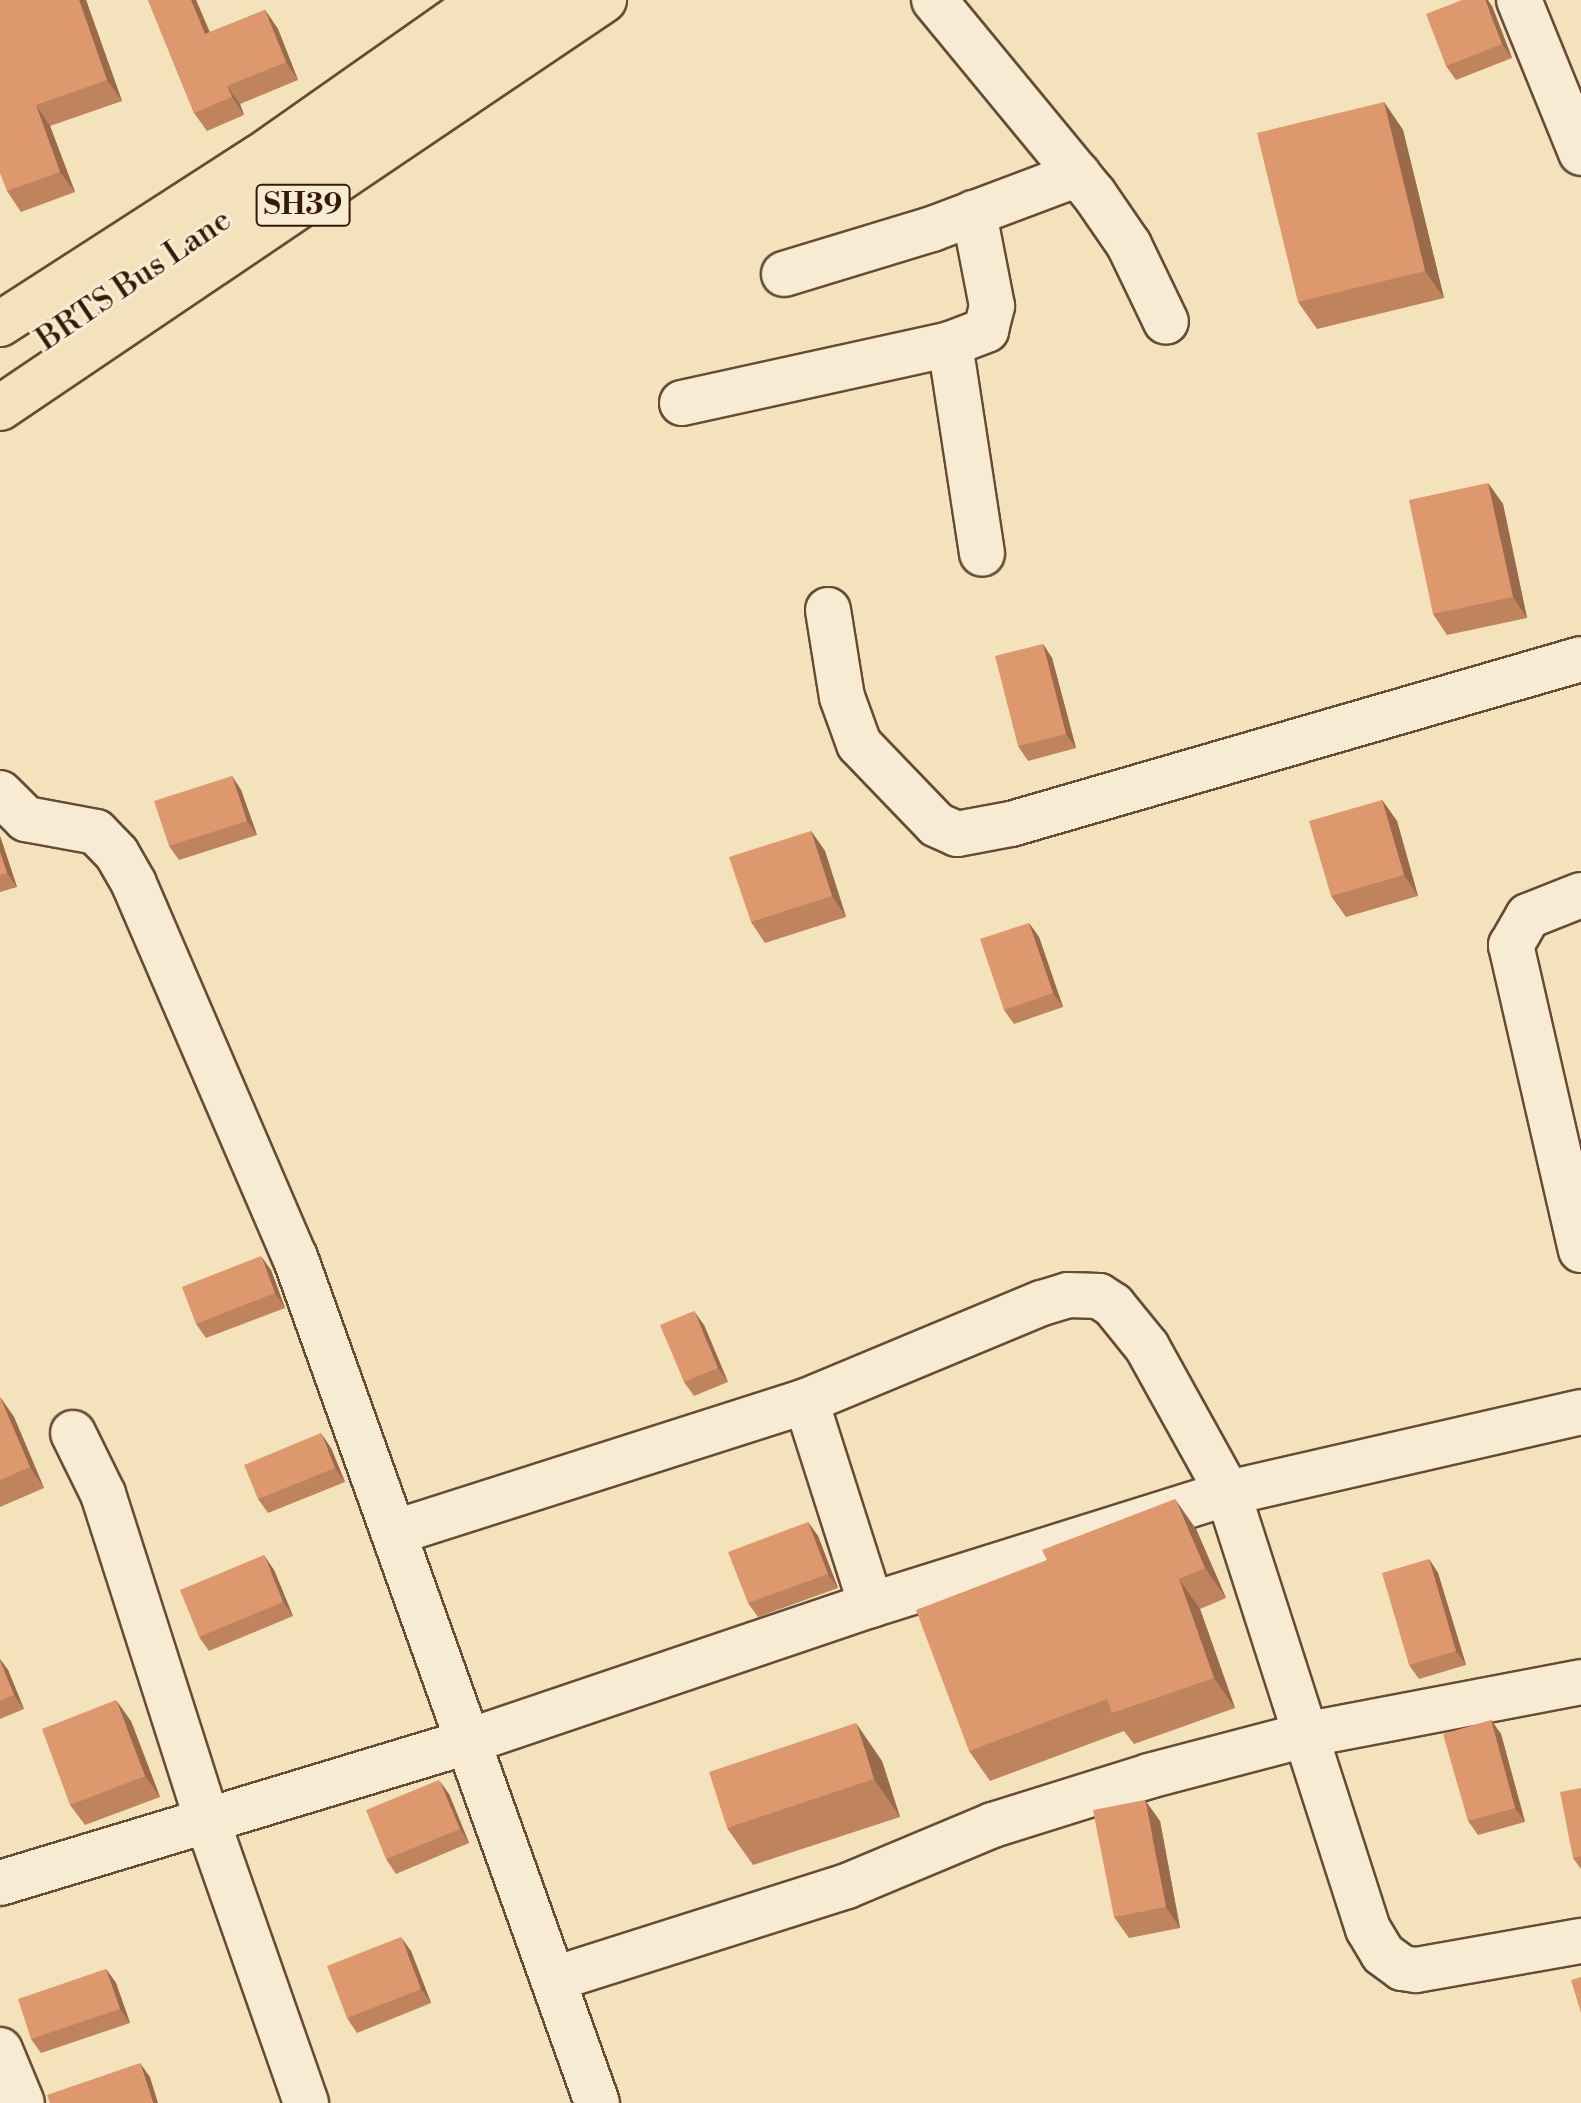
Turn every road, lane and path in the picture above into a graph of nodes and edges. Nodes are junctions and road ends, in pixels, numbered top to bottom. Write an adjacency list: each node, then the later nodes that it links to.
1 (483, 0): 11 (main road, SH39)
2 (544, 0): 13 (main road, BRTS Bus Lane)
3 (604, 0): 15 (main road, SH39)
4 (934, 0): 7 (street)
5 (1519, 0): 6 (street)
6 (1581, 153)
7 (1078, 174): 8 (street); 10 (street)
8 (974, 213): 9 (street); 12 (street)
9 (784, 274)
10 (1166, 322)
11 (0, 324)
12 (950, 344): 14 (street); 16 (street)
13 (0, 370)
14 (682, 403)
15 (0, 408)
16 (982, 554)
17 (828, 610): 18 (street)
18 (1581, 659)
19 (0, 793): 26 (street)
20 (1581, 895): 21 (street)
21 (1581, 1250)
22 (806, 1401): 25 (street); 26 (street); 27 (street)
23 (1581, 1412): 25 (street)
24 (73, 1433): 31 (street)
25 (1228, 1493): 27 (street); 29 (street)
26 (396, 1532): 30 (street)
27 (871, 1605): 30 (street)
28 (1581, 1682): 29 (street)
29 (1309, 1734): 33 (street); 34 (street)
30 (469, 1741): 31 (street); 34 (street)
31 (207, 1820): 32 (street); 37 (street)
32 (0, 1883)
33 (1581, 1941)
34 (554, 1979): 38 (street)
35 (0, 2050): 36 (street)
36 (22, 2103)
37 (306, 2103)
38 (597, 2103)

